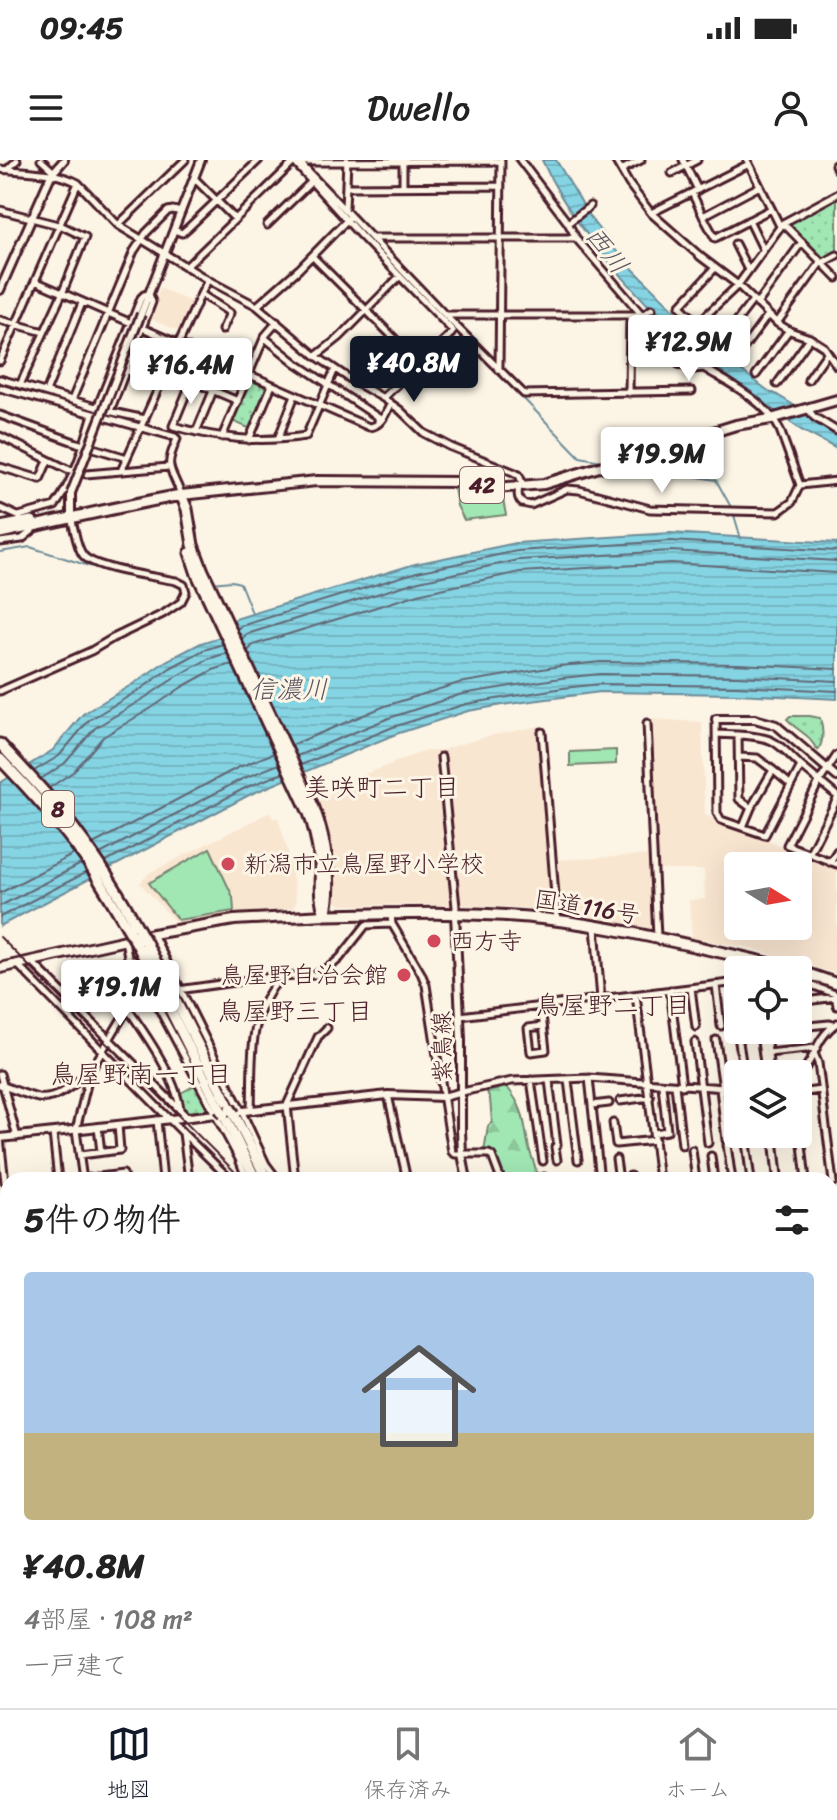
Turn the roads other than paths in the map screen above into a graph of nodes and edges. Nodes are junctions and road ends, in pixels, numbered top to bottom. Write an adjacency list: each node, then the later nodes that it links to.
1 (17, 160): 18 (street)
2 (41, 160): 20 (street)
3 (64, 160): 20 (street)
4 (185, 160): 45 (street)
5 (201, 160): 22 (street)
6 (259, 160): 31 (street)
7 (347, 160): 8 (street); 15 (street); 28 (street)
8 (403, 160): 9 (street); 25 (street)
9 (459, 160): 10 (street)
10 (501, 160): 26 (street)
11 (521, 160): 43 (street)
12 (615, 160): 19 (street)
13 (641, 160): 19 (street)
14 (697, 160): 17 (street)
15 (295, 161): 23 (street); 33 (street); 41 (street)
16 (748, 162): 27 (street); 29 (street)
17 (684, 163): 21 (street); 29 (street)
18 (4, 170): 20 (street)
19 (621, 170): 37 (street)
20 (52, 173): 24 (street); 39 (street)
21 (672, 173)
22 (194, 178): 31 (street); 36 (street)
23 (311, 182): 40 (street); 46 (street)
24 (78, 183): 44 (street); 45 (street)
25 (403, 186): 26 (street); 28 (street)
26 (501, 186): 52 (street)
27 (760, 186): 34 (street); 38 (street)
28 (346, 187): 33 (street)
29 (695, 191): 37 (street); 38 (street)
30 (837, 194): 47 (street)
31 (218, 201): 41 (street); 48 (street)
32 (590, 206): 43 (street)
33 (345, 209): 40 (street)
34 (771, 209): 42 (street); 47 (street)
35 (0, 211): 39 (street)
36 (181, 212): 48 (street); 51 (street)
37 (651, 213): 61 (street)
38 (703, 216): 42 (street)
39 (32, 217): 44 (street); 68 (street)
40 (349, 217): 49 (street); 58 (street); 63 (street)
41 (235, 219): 60 (street)
42 (749, 220): 55 (street)
43 (568, 223): 50 (street)
44 (59, 225): 66 (street); 69 (street)
45 (118, 225): 51 (street)
46 (267, 225)
47 (782, 225): 53 (street); 55 (street)
48 (174, 230): 56 (street)
49 (373, 238): 52 (street); 82 (street)
50 (576, 238): 52 (street); 80 (street)
51 (141, 239): 56 (street); 77 (street)
52 (500, 239): 78 (street)
53 (802, 242): 59 (street); 72 (street)
54 (735, 244): 62 (street)
55 (763, 249): 62 (street)
56 (165, 253): 60 (street); 70 (street)
57 (837, 255): 59 (street)
58 (312, 256): 74 (street); 76 (street)
59 (822, 262): 64 (street); 85 (street)
60 (186, 267): 65 (street)
61 (715, 268): 67 (street); 67 (street)
62 (748, 270): 67 (street)
63 (400, 276): 76 (street); 82 (street)
64 (837, 278)
65 (208, 280): 71 (street); 74 (street)
66 (35, 281): 69 (street); 86 (street)
67 (738, 285): 72 (street)
68 (0, 290)
69 (62, 294): 73 (street); 91 (street)
70 (149, 294): 87 (street); 88 (street); 157 (street, bridge)
71 (201, 294): 89 (street); 95 (street)
72 (755, 302): 81 (street); 94 (street)
73 (82, 303): 77 (street); 120 (street)
74 (257, 306): 84 (street)
75 (652, 309): 80 (street)
76 (366, 310): 98 (street); 101 (street)
77 (106, 313): 87 (street); 124 (street)
78 (499, 315): 79 (street); 82 (street); 106 (street)
79 (630, 315): 80 (street); 121 (street)
80 (642, 315): 134 (street)
81 (768, 315): 85 (street); 99 (street)
82 (443, 317): 101 (street); 106 (street)
83 (0, 320): 86 (street)
84 (277, 322): 92 (street); 98 (street)
85 (777, 323): 90 (street)
86 (15, 324): 91 (street); 100 (street)
87 (130, 324): 88 (street); 129 (street)
88 (142, 329): 95 (street); 97 (street)
89 (222, 330)
90 (789, 330): 93 (street); 107 (street)
91 (44, 332): 114 (street)
92 (265, 338): 108 (street); 112 (street)
93 (810, 338): 96 (street); 113 (street)
94 (720, 343)
95 (178, 344): 105 (street); 108 (street)
96 (827, 353): 102 (street); 110 (street)
97 (132, 356): 104 (street); 105 (street)
98 (316, 356): 103 (street)
99 (737, 357)
100 (0, 361)
101 (420, 364): 123 (street)
102 (837, 366)
103 (335, 369): 112 (street); 123 (street)
104 (126, 370): 115 (street); 131 (street)
105 (167, 371): 111 (street); 115 (street)
106 (499, 371): 121 (street)
107 (756, 375)
108 (249, 376): 116 (street); 126 (street)
109 (0, 379): 114 (street)
110 (808, 380)
111 (191, 382): 118 (street); 139 (street)
112 (328, 384): 127 (street); 136 (street)
113 (777, 384)
114 (20, 385): 120 (street)
115 (160, 385): 135 (street)
116 (272, 385): 122 (street); 143 (street)
117 (0, 388): 132 (street)
118 (213, 391): 126 (street); 139 (street)
119 (692, 391): 121 (street)
120 (46, 392): 124 (street)
121 (629, 393)
122 (295, 395): 127 (street); 142 (street)
123 (383, 398): 128 (street)
124 (72, 400): 129 (street)
125 (837, 400): 130 (main road, 42)
126 (238, 401): 141 (street)
127 (319, 405): 136 (street); 142 (street)
128 (390, 405): 136 (street); 153 (street)
129 (97, 408): 131 (street)
130 (805, 409): 134 (main road, 42); 138 (street)
131 (110, 411): 135 (street)
132 (93, 414): 137 (street); 144 (street)
133 (0, 415): 144 (street)
134 (773, 418): 152 (street); 153 (main road, 42)
135 (146, 419): 137 (street)
136 (377, 425)
137 (142, 427): 145 (street); 148 (street)
138 (837, 431)
139 (196, 432): 141 (street)
140 (0, 436): 146 (street)
141 (222, 437): 143 (street)
142 (278, 439): 143 (street)
143 (249, 440)
144 (84, 445): 145 (street); 149 (street)
145 (127, 458): 150 (street)
146 (48, 461): 147 (street); 149 (street)
147 (0, 467)
148 (169, 467): 150 (street); 154 (street)
149 (73, 471): 150 (street); 158 (street)
150 (121, 471)
151 (837, 481): 152 (street)
152 (800, 485): 153 (street)
153 (521, 486): 154 (main road, 42)
154 (181, 495): 157 (highway); 190 (highway)
155 (0, 508): 156 (street)
156 (10, 512): 158 (street); 159 (street)
157 (71, 518): 158 (highway); 160 (highway); 163 (street)
158 (20, 519): 159 (highway)
159 (2, 522)
160 (32, 527): 161 (highway); 162 (street)
161 (0, 533)
162 (0, 542)
163 (0, 691)
164 (716, 719): 167 (street); 175 (street)
165 (647, 723): 195 (street)
166 (542, 732): 192 (street)
167 (716, 734): 168 (street); 182 (street)
168 (738, 735): 172 (street); 174 (street)
169 (0, 744): 188 (highway, 8)
170 (837, 755): 175 (street)
171 (441, 757): 189 (street)
172 (739, 757): 176 (street); 181 (street)
173 (0, 759): 188 (highway, 8)
174 (801, 766): 178 (street); 179 (street)
175 (828, 769): 177 (street); 178 (street)
176 (773, 770): 179 (street); 181 (street)
177 (837, 777)
178 (819, 782): 180 (street); 184 (street)
179 (791, 785): 182 (street)
180 (837, 798): 185 (street)
181 (751, 808): 182 (street)
182 (743, 827)
183 (837, 851): 187 (street)
184 (804, 852)
185 (810, 852)
186 (812, 855): 187 (street)
187 (834, 863)
188 (106, 882): 194 (highway, 8)
189 (455, 914): 191 (highway, 国道116号); 192 (highway, 国道116号); 220 (street, 紫鳥線)
190 (325, 915): 191 (highway, 国道116号); 196 (main road)
191 (392, 919): 203 (street); 252 (street)
192 (557, 921): 193 (highway, 国道116号)
193 (595, 927): 195 (highway, 国道116号); 215 (street)
194 (132, 934): 196 (highway, 8, bridge); 196 (main road); 198 (street); 199 (main road)
195 (658, 938): 197 (highway, 国道116号)
196 (145, 940): 209 (street); 260 (highway, 8)
197 (739, 956)
198 (129, 957): 211 (street); 213 (street)
199 (32, 961): 200 (main road); 227 (street)
200 (17, 964): 201 (main road); 231 (street)
201 (0, 968)
202 (812, 975): 206 (highway, 国道116号)
203 (281, 977): 209 (street); 259 (street)
204 (724, 984): 207 (street)
205 (812, 984): 214 (street)
206 (837, 984)
207 (716, 985): 208 (street); 223 (street)
208 (691, 988): 210 (street); 225 (street)
209 (180, 989): 260 (street)
210 (670, 990): 212 (street); 245 (street)
211 (152, 992): 213 (street); 260 (street)
212 (636, 995): 215 (street); 242 (street)
213 (135, 996): 219 (street)
214 (836, 997): 216 (street); 218 (street)
215 (601, 999): 217 (street)
216 (812, 1000)
217 (541, 1006): 220 (street); 222 (street)
218 (837, 1006)
219 (128, 1009): 227 (street); 258 (street)
220 (460, 1016): 250 (street, 紫鳥線)
221 (836, 1024): 224 (street); 232 (street)
222 (543, 1026): 222 (street)
223 (721, 1026)
224 (812, 1026)
225 (696, 1027)
226 (327, 1028): 256 (street)
227 (110, 1039): 231 (street); 258 (street)
228 (716, 1040): 247 (street)
229 (695, 1042): 246 (street)
230 (767, 1044): 233 (street)
231 (103, 1050): 236 (street); 262 (street)
232 (815, 1050): 233 (street); 235 (street); 248 (street)
233 (768, 1053): 234 (street)
234 (769, 1060)
235 (810, 1060)
236 (91, 1070): 243 (street); 267 (street)
237 (0, 1074): 243 (street)
238 (589, 1078): 241 (street); 242 (street); 257 (street)
239 (531, 1080): 240 (street); 250 (street); 286 (street)
240 (549, 1080): 241 (street); 284 (street)
241 (568, 1080): 285 (street)
242 (648, 1084): 244 (street); 253 (street)
243 (2, 1085): 271 (street)
244 (662, 1085): 245 (street); 270 (street)
245 (678, 1086): 246 (street); 274 (street)
246 (701, 1087): 247 (street); 273 (street)
247 (721, 1089): 306 (street)
248 (821, 1090): 249 (street); 310 (street)
249 (812, 1091)
250 (462, 1092): 252 (street); 280 (street, 紫鳥線)
251 (388, 1095): 252 (street); 256 (street); 298 (street)
252 (443, 1097): 280 (street)
253 (650, 1097): 254 (street); 270 (street)
254 (620, 1101)
255 (609, 1103): 257 (street)
256 (287, 1105): 259 (street); 297 (street)
257 (592, 1105): 301 (street)
258 (180, 1109): 261 (street)
259 (251, 1109): 260 (street)
260 (227, 1111): 261 (street); 293 (street); 294 (highway, 8); 295 (highway, 8); 296 (street)
261 (187, 1117): 262 (street)
262 (169, 1119): 263 (street); 269 (street)
263 (157, 1120): 265 (street); 290 (street)
264 (613, 1123): 270 (street)
265 (118, 1125): 266 (street); 279 (street)
266 (98, 1127): 267 (street); 279 (street)
267 (76, 1130): 268 (street); 281 (street)
268 (53, 1133): 271 (street); 288 (street)
269 (183, 1133): 291 (street); 292 (street)
270 (654, 1136): 303 (street)
271 (17, 1137): 272 (street)
272 (0, 1138): 287 (street)
273 (708, 1143)
274 (682, 1145)
275 (746, 1148): 307 (street)
276 (775, 1148): 308 (street)
277 (802, 1148): 309 (street)
278 (692, 1150): 304 (street)
279 (101, 1152): 281 (street)
280 (462, 1154): 299 (street, 紫鳥線); 300 (street)
281 (80, 1155): 289 (street)
282 (711, 1156): 305 (street)
283 (616, 1159): 302 (street)
284 (557, 1160)
285 (578, 1160)
286 (543, 1161)
287 (3, 1172)
288 (57, 1172)
289 (82, 1172)
290 (162, 1172)
291 (188, 1172)
292 (223, 1172)
293 (244, 1172)
294 (253, 1172)
295 (262, 1172)
296 (272, 1172)
297 (294, 1172)
298 (405, 1172)
299 (465, 1172)
300 (498, 1172)
301 (599, 1172)
302 (618, 1172)
303 (658, 1172)
304 (695, 1172)
305 (713, 1172)
306 (731, 1172)
307 (750, 1172)
308 (777, 1172)
309 (805, 1172)
310 (832, 1172)
311 (550, 1708): 312 (street)
312 (559, 1708)

